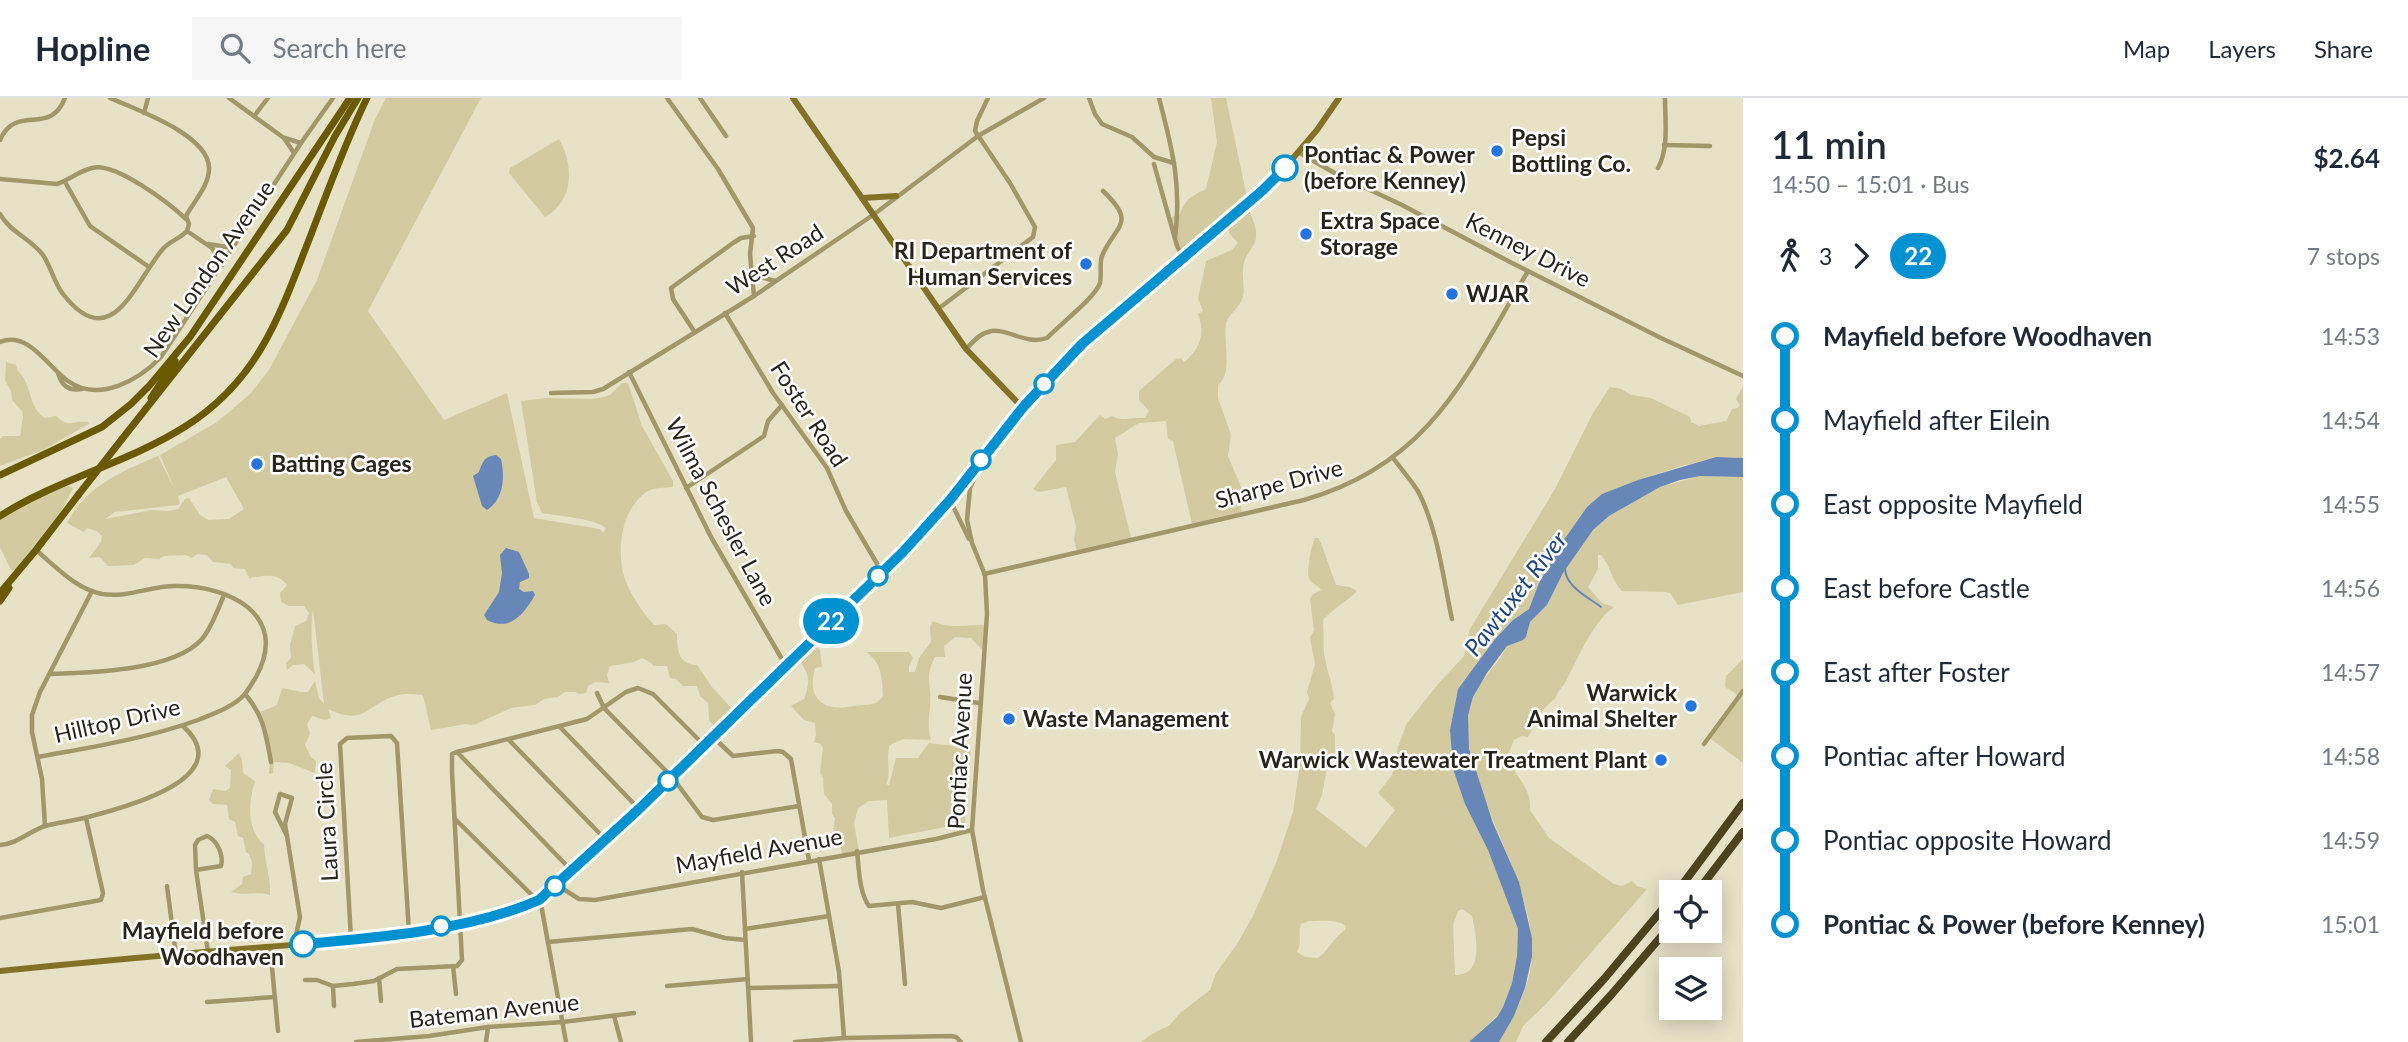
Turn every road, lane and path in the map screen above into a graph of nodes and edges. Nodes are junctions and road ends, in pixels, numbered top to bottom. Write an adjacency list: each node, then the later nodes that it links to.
1 (65, 98): 24 (street)
2 (110, 98): 19 (street)
3 (148, 98): 19 (street)
4 (229, 98): 20 (street)
5 (268, 98): 20 (street)
6 (334, 98): 25 (street)
7 (350, 98): 56 (main road, New London Avenue)
8 (358, 98): 64 (main road)
9 (367, 98): 70 (main road)
10 (667, 98): 42 (street)
11 (700, 98): 21 (street)
12 (793, 98): 37 (main road)
13 (988, 98): 22 (street)
14 (1044, 98): 22 (street, West Road)
15 (1089, 98): 30 (street)
16 (1159, 98): 30 (street)
17 (1339, 98): 28 (main road, Pontiac Avenue)
18 (1665, 98): 26 (street)
19 (144, 113): 40 (street)
20 (255, 115): 23 (street)
21 (726, 136)
22 (978, 136): 36 (street, West Road); 53 (street)
23 (284, 138): 25 (street); 29 (street)
24 (0, 140)
25 (301, 143): 29 (street)
26 (1664, 145): 27 (street); 32 (street)
27 (1710, 146)
28 (1298, 152): 46 (main road, Pontiac Avenue); 49 (street, Kenney Drive)
29 (294, 153): 45 (street)
30 (1174, 163): 43 (street)
31 (1154, 164): 43 (street)
32 (1658, 168)
33 (0, 179): 34 (street)
34 (65, 182): 40 (street); 48 (street)
35 (1103, 191): 58 (street)
36 (896, 196): 37 (main road); 39 (street, West Road)
37 (862, 198): 39 (main road)
38 (0, 214): 48 (street)
39 (873, 215): 51 (street, West Road); 53 (main road)
40 (186, 219): 41 (street)
41 (187, 231): 44 (street); 48 (street)
42 (754, 236): 50 (street); 55 (street)
43 (1175, 238): 46 (street)
44 (207, 244): 45 (street); 47 (street)
45 (234, 248): 47 (street)
46 (1183, 257): 63 (main road, Pontiac Avenue)
47 (222, 266): 57 (street)
48 (149, 267)
49 (1528, 271): 60 (street, Kenney Drive); 66 (street, Sharpe Drive)
50 (753, 275): 51 (street); 52 (street)
51 (776, 282): 52 (street, West Road)
52 (754, 296): 54 (street, West Road)
53 (938, 309): 58 (main road)
54 (725, 313): 55 (street, West Road); 62 (street, Foster Road)
55 (694, 331): 59 (street, West Road)
56 (190, 337): 64 (main road); 67 (main road, New London Avenue)
57 (0, 342)
58 (966, 349): 63 (main road)
59 (629, 372): 61 (street, West Road); 68 (street, Wilma Schesler Lane)
60 (1743, 376)
61 (551, 393)
62 (782, 405): 68 (street); 74 (street, Foster Road)
63 (1023, 408): 65 (main road, Pontiac Avenue)
64 (141, 415): 72 (main road, bridge)
65 (984, 457): 69 (main road, Pontiac Avenue); 71 (street, Pontiac Avenue)
66 (1393, 458): 75 (street, Sharpe Drive); 80 (street)
67 (0, 475)
68 (686, 488): 81 (street, Wilma Schesler Lane)
69 (950, 500): 71 (street, Pontiac Avenue); 74 (main road)
70 (0, 516)
71 (972, 542): 75 (street, Pontiac Avenue)
72 (36, 550): 73 (main road); 76 (street, Hilltop Drive)
73 (20, 570): 77 (main road); 79 (main road)
74 (883, 572): 81 (main road)
75 (984, 574): 87 (street, Pontiac Avenue)
76 (92, 591): 78 (street, Hilltop Drive); 82 (street)
77 (0, 593)
78 (224, 595): 82 (street); 85 (street, Hilltop Drive)
79 (0, 601)
80 (1452, 619)
81 (786, 666): 91 (main road)
82 (50, 674): 96 (street)
83 (1743, 691): 93 (street)
84 (597, 693): 88 (street)
85 (245, 694): 89 (street, Hilltop Drive); 97 (street)
86 (940, 697): 87 (street)
87 (979, 703): 105 (street, Pontiac Avenue)
88 (604, 708): 90 (street); 94 (street); 98 (street)
89 (183, 726): 96 (street, Hilltop Drive); 102 (street)
90 (560, 727): 92 (street); 101 (street)
91 (713, 737): 94 (main road); 100 (street)
92 (509, 740): 95 (street); 108 (street)
93 (1703, 744)
94 (704, 745): 98 (main road)
95 (457, 752): 103 (street); 114 (street)
96 (37, 757): 104 (street)
97 (271, 762)
98 (672, 777): 100 (street); 101 (main road)
99 (1743, 803): 116 (highway)
100 (799, 806): 112 (street)
101 (639, 809): 108 (main road)
102 (86, 818): 104 (street); 125 (street)
103 (455, 818): 121 (street); 126 (street)
104 (45, 826): 109 (street)
105 (972, 830): 110 (street, Mayfield Avenue); 120 (street, Pontiac Avenue)
106 (1743, 832): 117 (highway)
107 (287, 836): 107 (street); 133 (street)
108 (606, 840): 114 (main road)
109 (2, 847)
110 (857, 852): 111 (street, Mayfield Avenue); 122 (street)
111 (820, 859): 112 (street, Mayfield Avenue); 124 (street)
112 (809, 860): 115 (street, Mayfield Avenue)
113 (196, 870): 113 (street); 135 (street)
114 (572, 872): 118 (main road)
115 (742, 872): 118 (street, Mayfield Avenue); 127 (street)
116 (1686, 880)
117 (1706, 880)
118 (556, 885): 121 (main road)
119 (167, 887): 136 (street)
120 (985, 897): 122 (street); 165 (street, Pontiac Avenue)
121 (539, 900): 126 (main road); 132 (street)
122 (898, 904): 142 (street)
123 (1659, 913): 166 (highway)
124 (830, 916): 127 (street); 145 (street)
125 (0, 918)
126 (460, 923): 128 (main road); 137 (street)
127 (746, 929): 131 (street)
128 (409, 932): 129 (main road); 129 (street, Laura Circle)
129 (351, 939): 133 (main road)
130 (1659, 939): 167 (highway)
131 (746, 940): 132 (street); 140 (street)
132 (548, 942): 154 (street)
133 (294, 944): 134 (main road)
134 (270, 946): 135 (main road); 148 (street)
135 (208, 952): 136 (main road)
136 (176, 955): 138 (main road)
137 (453, 966): 139 (street); 147 (street)
138 (0, 971)
139 (379, 978): 143 (street); 149 (street)
140 (748, 979): 144 (street); 146 (street)
141 (305, 981): 143 (street)
142 (905, 984)
143 (332, 986): 151 (street)
144 (667, 986)
145 (840, 986): 146 (street); 157 (street)
146 (748, 988): 162 (street)
147 (456, 994)
148 (275, 997): 150 (street); 156 (street)
149 (381, 1001)
150 (207, 1002)
151 (334, 1006)
152 (634, 1013): 153 (street, Bateman Avenue)
153 (614, 1016): 154 (street, Bateman Avenue); 161 (street)
154 (563, 1022): 155 (street, Bateman Avenue); 160 (street)
155 (488, 1027): 158 (street, Bateman Avenue); 159 (street)
156 (278, 1031)
157 (844, 1038): 163 (street); 164 (street)
158 (356, 1042)
159 (485, 1042)
160 (566, 1042)
161 (621, 1042)
162 (751, 1042)
163 (796, 1042)
164 (961, 1042)
165 (1021, 1042)
166 (1544, 1042)
167 (1568, 1042)

